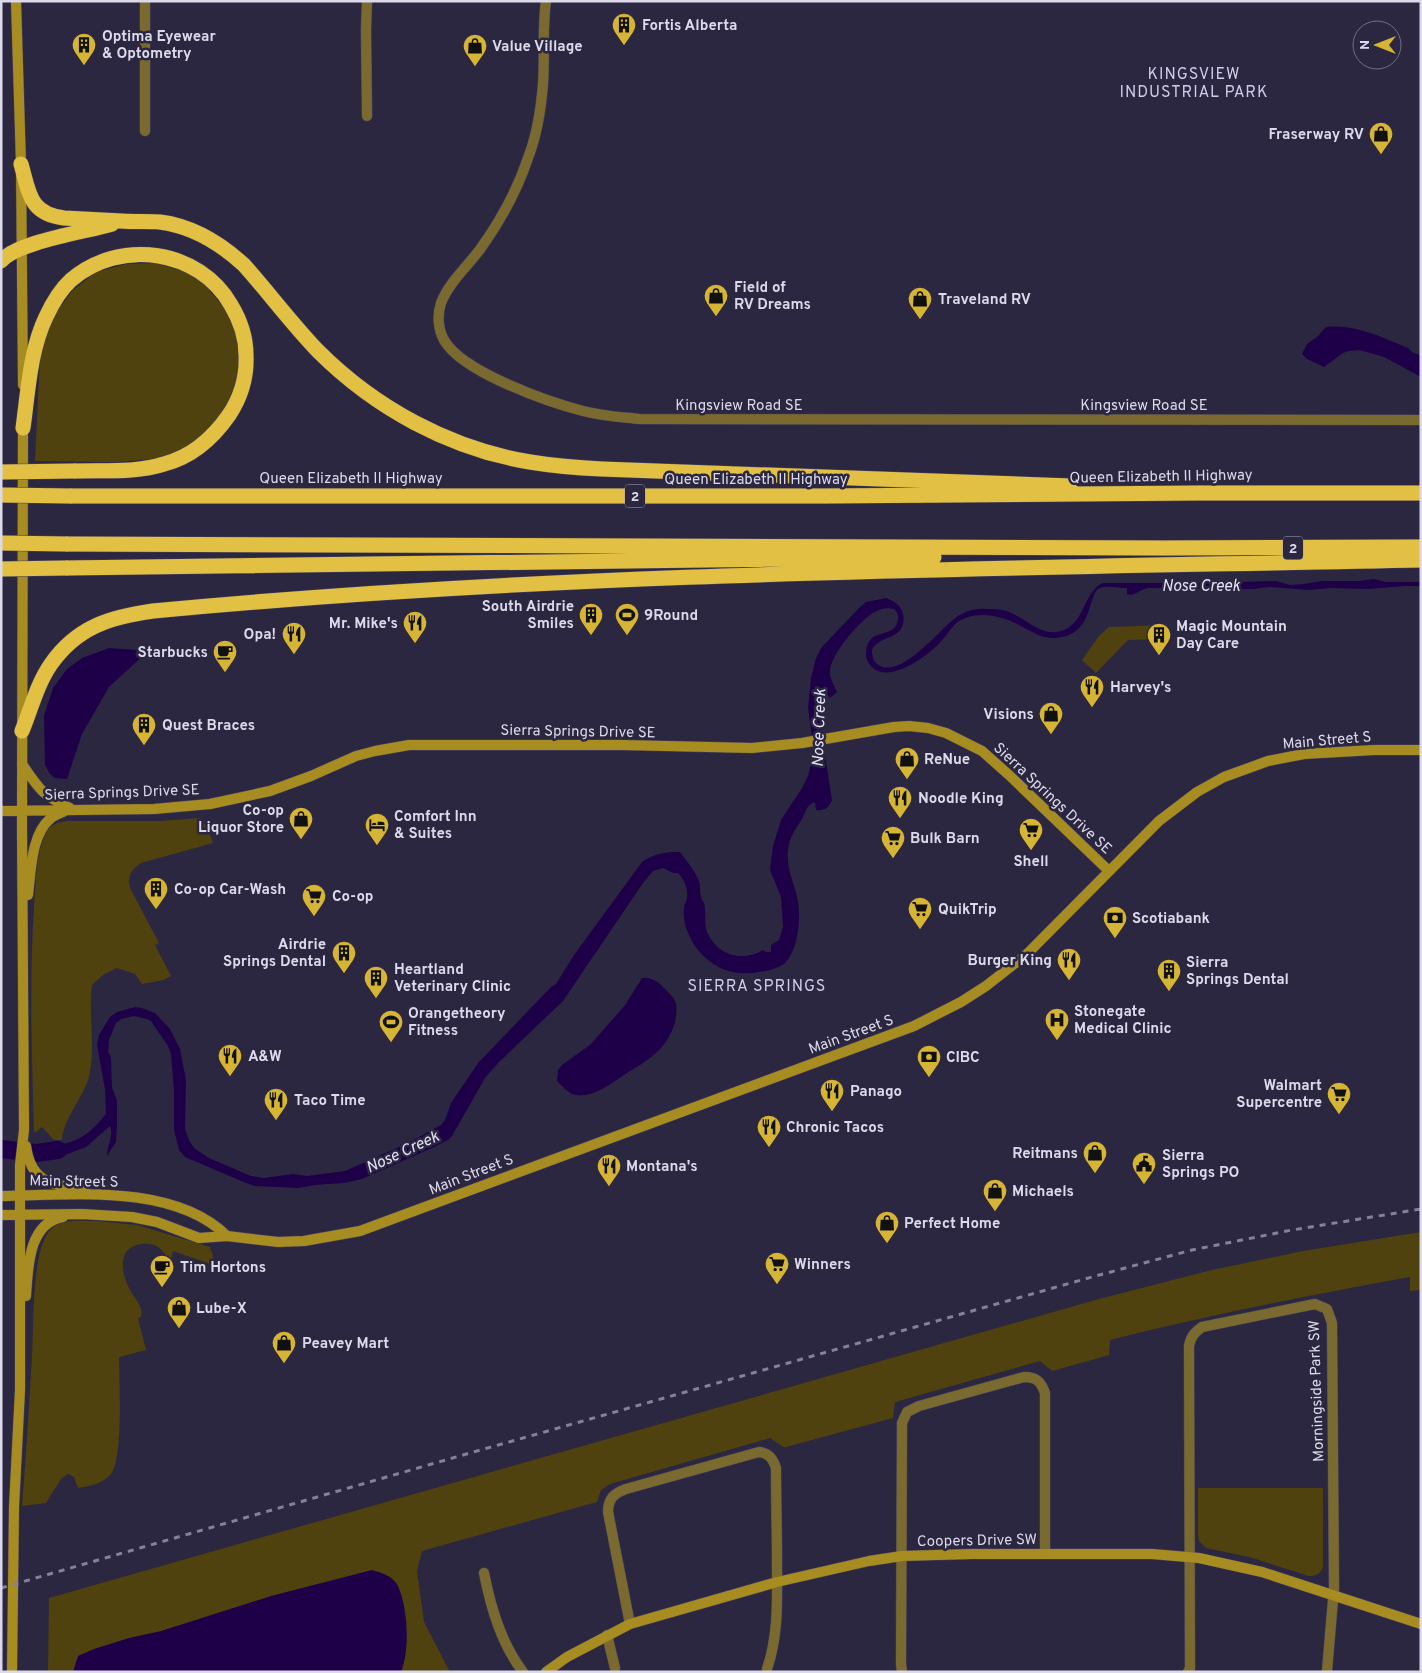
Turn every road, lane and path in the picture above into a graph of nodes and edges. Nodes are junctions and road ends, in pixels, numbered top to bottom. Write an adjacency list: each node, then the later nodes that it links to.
1 (16, 1): 7 (main road)
2 (145, 1): 6 (street)
3 (367, 1): 5 (street)
4 (546, 1): 11 (street, Kingsview Road SE)
5 (366, 116)
6 (144, 131)
7 (21, 164): 8 (highway); 9 (main road)
8 (123, 221): 9 (highway); 14 (highway)
9 (22, 248): 10 (highway); 12 (main road)
10 (1, 261)
11 (1421, 420)
12 (23, 428): 13 (highway, bridge); 22 (main road)
13 (1, 472)
14 (1199, 493): 15 (highway, Queen Elizabeth II Highway / 2); 16 (highway, Queen Elizabeth II Highway / 2, bridge)
15 (1421, 493)
16 (1, 495)
17 (1, 543): 18 (highway, 2, bridge)
18 (1165, 548): 19 (highway, 2); 21 (highway, bridge)
19 (1421, 548)
20 (1421, 560): 22 (highway)
21 (1, 569)
22 (22, 732): 24 (main road)
23 (1421, 750): 28 (main road, Main Street S)
24 (22, 764): 25 (main road); 27 (main road)
25 (71, 809): 27 (main road, Sierra Springs Drive SE); 28 (main road, Sierra Springs Drive SE); 29 (main road)
26 (1, 811): 27 (main road, Sierra Springs Drive SE)
27 (22, 811): 29 (main road)
28 (1109, 871): 37 (main road, Main Street S)
29 (22, 925): 30 (main road)
30 (24, 1130): 31 (main road); 33 (main road)
31 (106, 1194): 33 (main road, Main Street S); 37 (main road, Main Street S)
32 (1, 1196): 33 (main road, Main Street S)
33 (20, 1196): 36 (main road)
34 (82, 1214): 36 (main road, Main Street S); 37 (main road, Main Street S); 38 (main road)
35 (1, 1215): 36 (main road, Main Street S)
36 (20, 1215): 38 (main road)
37 (227, 1236)
38 (20, 1390): 51 (main road)
39 (1046, 1554): 40 (main road, Coopers Drive SW); 40 (street); 41 (main road, Coopers Drive SW)
40 (902, 1556): 43 (main road, Coopers Drive SW); 54 (street)
41 (1189, 1557): 44 (main road, Coopers Drive SW); 44 (street, Morningside Park SW); 55 (street, Morningside Park SW)
42 (484, 1573): 52 (street)
43 (777, 1582): 45 (main road, Coopers Drive SW); 45 (street); 49 (street)
44 (1333, 1596): 46 (main road, Coopers Drive SW); 50 (street, Morningside Park SW)
45 (630, 1624): 47 (main road, Coopers Drive SW)
46 (1421, 1624)
47 (607, 1635): 48 (street); 53 (main road, Coopers Drive SW)
48 (615, 1668)
49 (767, 1669)
50 (1327, 1671)
51 (12, 1672)
52 (523, 1672)
53 (546, 1672)
54 (902, 1672)
55 (1188, 1672)

